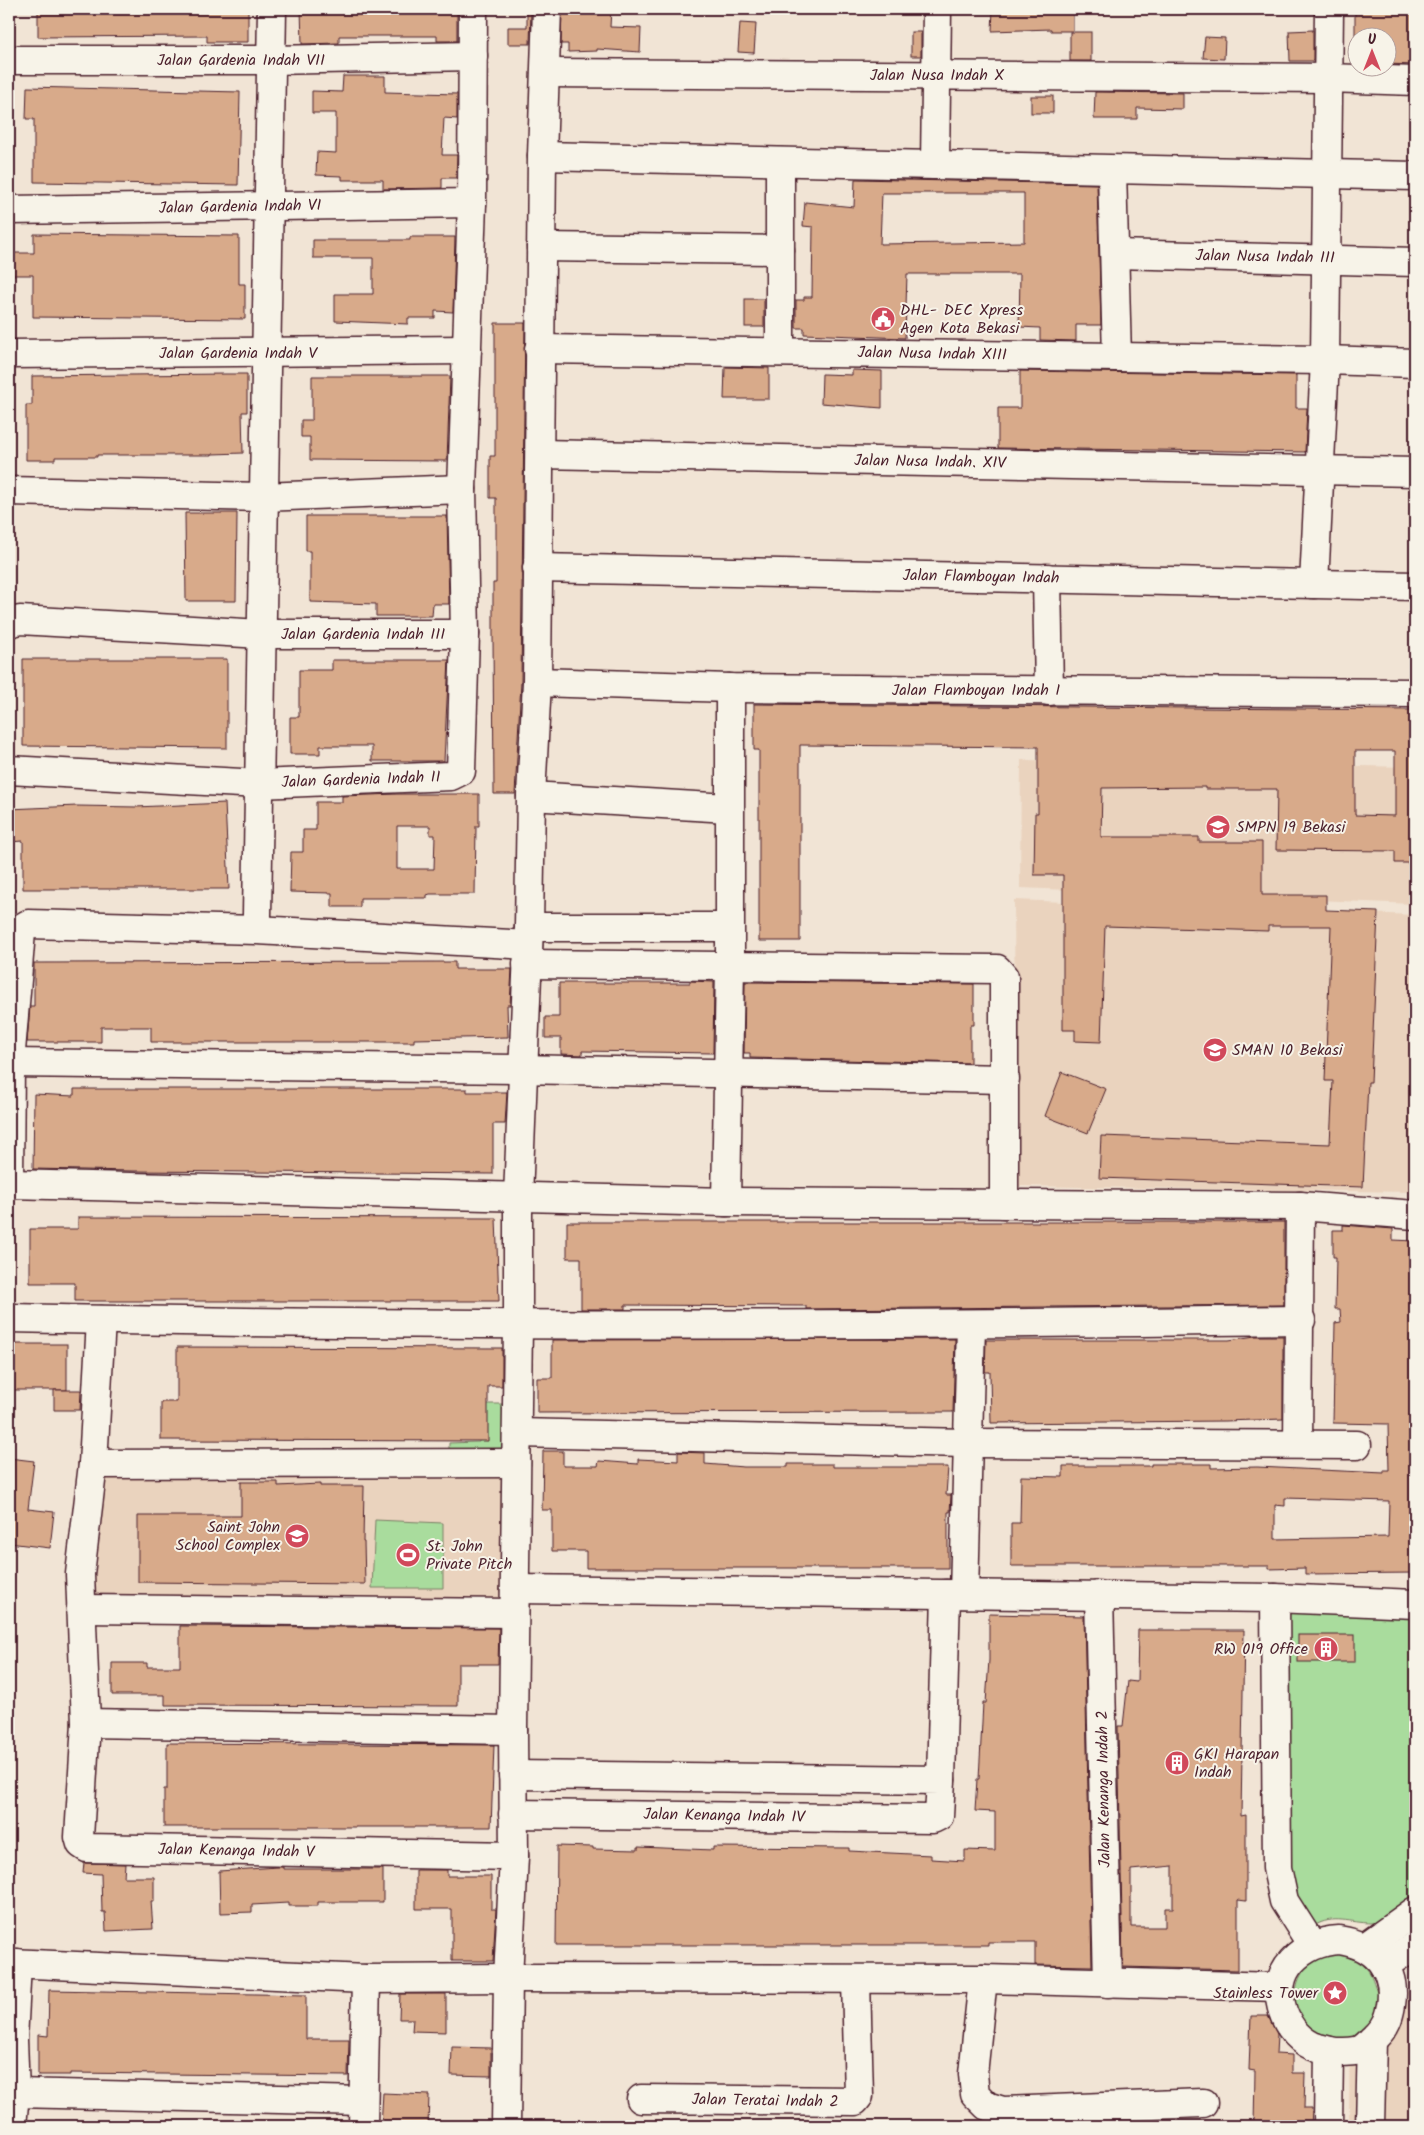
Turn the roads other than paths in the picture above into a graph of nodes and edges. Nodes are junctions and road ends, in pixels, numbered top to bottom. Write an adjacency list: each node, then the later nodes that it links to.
1 (272, 9): 8 (street)
2 (473, 9): 6 (street)
3 (547, 9): 9 (street)
4 (937, 9): 10 (street)
5 (1329, 9): 11 (street)
6 (473, 56): 8 (street, Jalan Gardenia Indah VII); 19 (street)
7 (9, 60): 8 (street, Jalan Gardenia Indah VII)
8 (271, 60): 20 (street)
9 (546, 73): 10 (street, Jalan Nusa Indah X); 13 (street)
10 (936, 76): 11 (street, Jalan Nusa Indah X); 15 (street)
11 (1328, 78): 12 (street, Jalan Nusa Indah X); 17 (street)
12 (1415, 82)
13 (542, 156): 14 (street); 22 (street)
14 (780, 162): 15 (street); 23 (street)
15 (935, 165): 16 (street)
16 (1112, 170): 17 (street); 24 (street)
17 (1327, 175): 18 (street); 25 (street)
18 (1415, 176)
19 (472, 203): 20 (street, Jalan Gardenia Indah VI); 28 (street)
20 (268, 206): 21 (street, Jalan Gardenia Indah VI); 30 (street)
21 (9, 210)
22 (541, 247): 23 (street); 27 (street)
23 (780, 250): 29 (street)
24 (1115, 254): 25 (street, Jalan Nusa Indah III); 32 (street)
25 (1326, 259): 26 (street, Jalan Nusa Indah III); 33 (street)
26 (1415, 262)
27 (539, 349): 29 (street, Jalan Nusa Indah XIII); 35 (street)
28 (467, 350): 30 (street, Jalan Gardenia Indah V); 38 (street)
29 (780, 352): 32 (street, Jalan Nusa Indah XIII)
30 (266, 353): 31 (street, Jalan Gardenia Indah V); 40 (street)
31 (9, 354)
32 (1118, 357): 33 (street, Jalan Nusa Indah XIII)
33 (1325, 360): 34 (street, Jalan Nusa Indah XIII); 36 (street)
34 (1415, 363)
35 (540, 454): 36 (street, Jalan Nusa Indah. XIV); 41 (street)
36 (1320, 470): 37 (street, Jalan Nusa Indah. XIV); 43 (street)
37 (1415, 472)
38 (462, 489): 40 (street); 47 (street)
39 (9, 491): 40 (street)
40 (263, 498): 46 (street)
41 (543, 568): 42 (street, Jalan Flamboyan Indah); 48 (street)
42 (1047, 578): 43 (street, Jalan Flamboyan Indah); 50 (street)
43 (1314, 584): 44 (street, Jalan Flamboyan Indah)
44 (1415, 586)
45 (9, 622): 46 (street, Jalan Gardenia Indah III)
46 (262, 634): 47 (street, Jalan Gardenia Indah III); 53 (street)
47 (465, 634): 53 (street, Jalan Gardenia Indah II)
48 (537, 682): 49 (street, Jalan Flamboyan Indah I); 54 (street)
49 (730, 688): 50 (street, Jalan Flamboyan Indah I); 55 (street)
50 (1049, 691): 51 (street, Jalan Flamboyan Indah I)
51 (1415, 693)
52 (9, 770): 53 (street, Jalan Gardenia Indah II)
53 (259, 784): 56 (street)
54 (531, 796): 55 (street); 58 (street)
55 (728, 808): 57 (street)
56 (257, 915)
57 (728, 927): 58 (street); 59 (street)
58 (528, 945): 59 (street); 60 (street); 61 (street)
59 (730, 965): 62 (street); 63 (street)
60 (10, 1063): 61 (street); 64 (street)
61 (524, 1069): 62 (street); 65 (street)
62 (727, 1074): 63 (street); 66 (street)
63 (1005, 1080): 67 (street)
64 (9, 1183): 65 (street)
65 (518, 1197): 66 (street); 73 (street)
66 (726, 1202): 67 (street)
67 (1004, 1204): 68 (street)
68 (1300, 1206): 69 (street); 72 (street)
69 (1415, 1215)
70 (9, 1318): 71 (street)
71 (101, 1320): 73 (street); 80 (street)
72 (1301, 1320): 74 (street); 77 (street)
73 (518, 1324): 74 (street); 75 (street)
74 (971, 1325): 76 (street)
75 (517, 1433): 76 (street); 79 (street)
76 (966, 1442): 77 (street); 81 (street)
77 (1298, 1444): 78 (street)
78 (1357, 1445)
79 (516, 1463): 80 (street); 84 (street)
80 (93, 1464): 86 (street)
81 (955, 1594): 82 (street); 84 (street); 90 (street)
82 (1099, 1596): 83 (street); 103 (street, Jalan Kenanga Indah 2)
83 (1275, 1598): 85 (street); 94 (street)
84 (515, 1601): 86 (street); 88 (street)
85 (1415, 1604)
86 (81, 1609): 87 (street)
87 (86, 1723): 88 (street); 92 (street, Jalan Kenanga Indah V)
88 (513, 1730): 89 (street)
89 (513, 1775): 90 (street); 91 (street)
90 (940, 1780): 91 (street, Jalan Kenanga Indah IV)
91 (512, 1814): 92 (street)
92 (514, 1856): 99 (street)
93 (1415, 1911): 96 (street)
94 (1312, 1945): 96 (street); 104 (street)
95 (1415, 1945): 98 (street)
96 (1365, 1947): 98 (street)
97 (13, 1963): 100 (street); 108 (street)
98 (1384, 1966): 105 (street)
99 (508, 1978): 100 (street); 102 (street); 113 (street)
100 (366, 1979): 111 (street)
101 (983, 1979): 102 (street); 103 (street); 110 (street)
102 (856, 1980): 109 (street, Jalan Teratai Indah 2)
103 (1108, 1983): 104 (street)
104 (1280, 1987): 107 (street)
105 (1404, 1991): 106 (street)
106 (1372, 2040): 107 (street); 115 (street)
107 (1329, 2051): 114 (street)
108 (15, 2093): 111 (street); 112 (street)
109 (641, 2098)
110 (1203, 2103)
111 (363, 2114)
112 (12, 2126)
113 (506, 2126)
114 (1328, 2126)
115 (1370, 2126)

